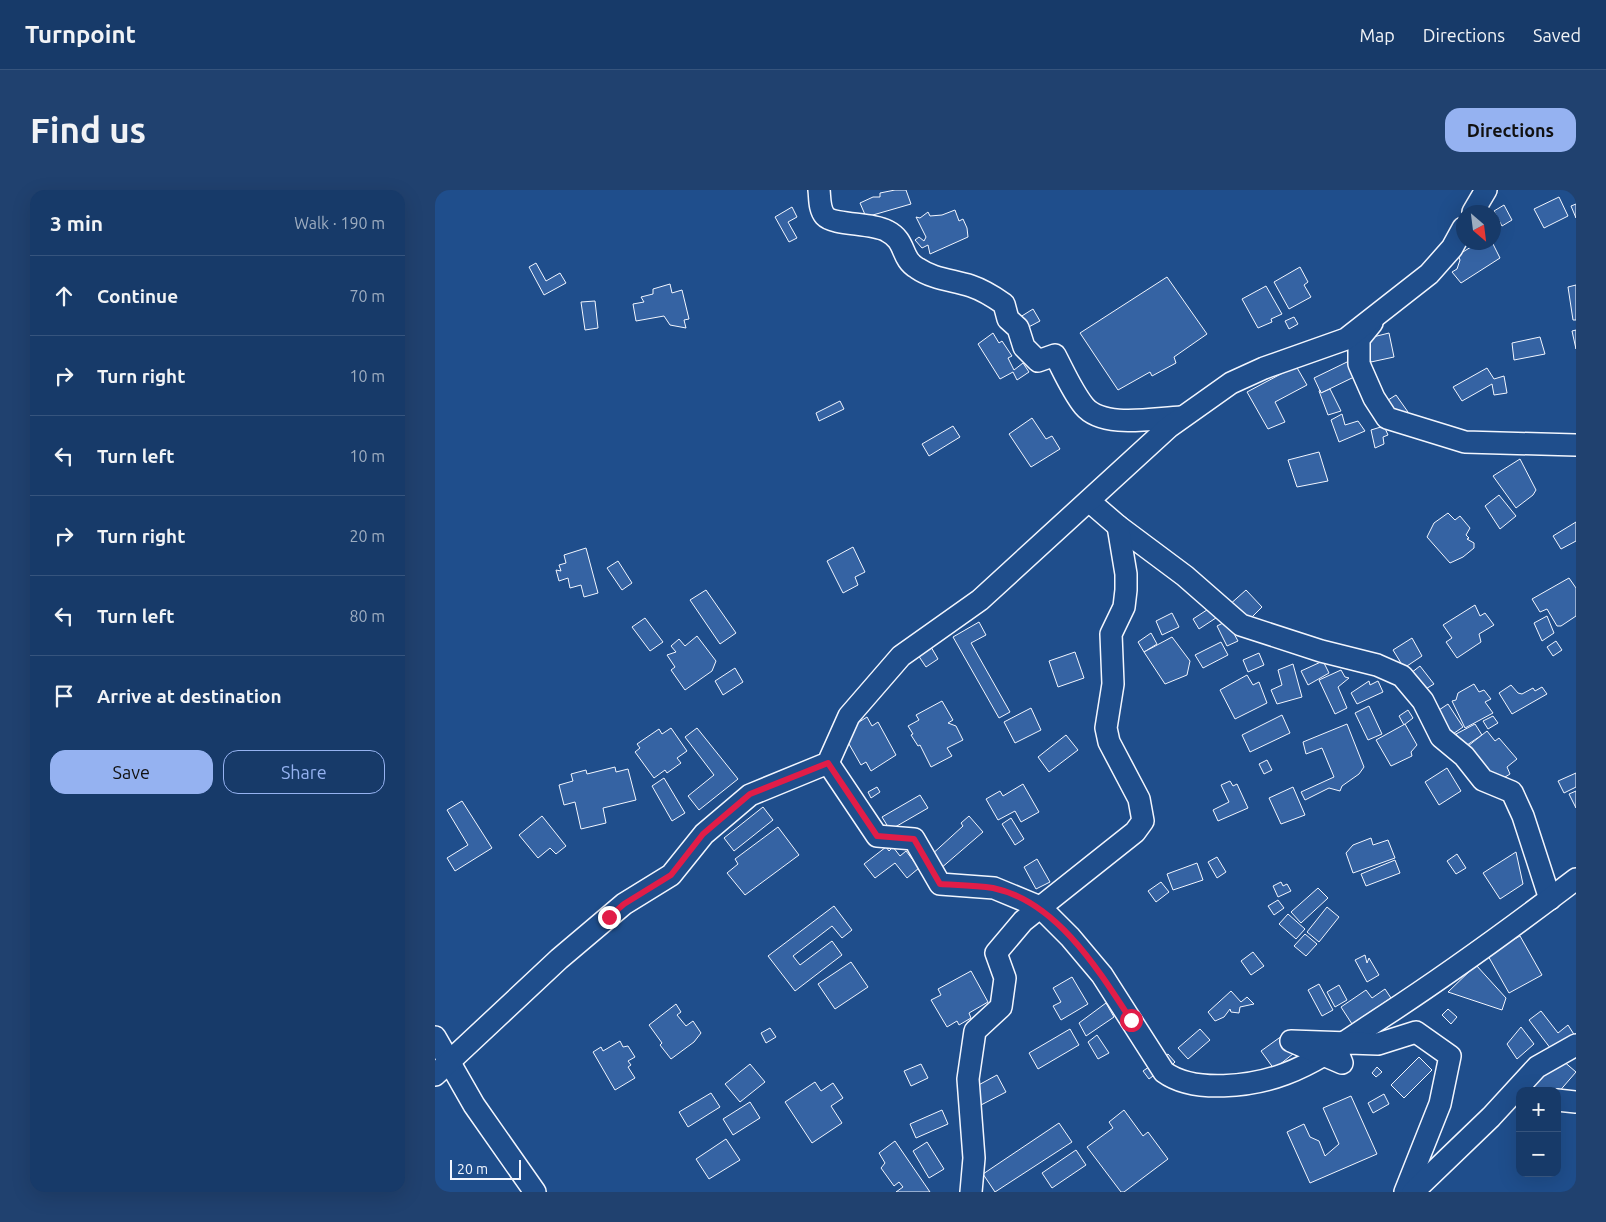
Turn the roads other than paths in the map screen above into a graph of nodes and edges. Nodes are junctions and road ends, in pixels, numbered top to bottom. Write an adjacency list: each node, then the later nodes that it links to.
1 (819, 190): 6 (street)
2 (1486, 190): 3 (street)
3 (1477, 205)
4 (1456, 240): 5 (street)
5 (1377, 317): 6 (street); 7 (street)
6 (1181, 417): 8 (street)
7 (1576, 446)
8 (1089, 500): 9 (street); 10 (street)
9 (1118, 526): 12 (street); 13 (street)
10 (828, 763): 13 (street); 17 (street)
11 (1576, 879): 12 (street)
12 (1550, 899): 16 (street)
13 (1040, 907): 16 (street); 24 (street)
14 (435, 1037): 17 (street)
15 (1576, 1045): 19 (street)
16 (1335, 1048): 25 (street)
17 (449, 1059): 18 (street); 23 (street)
18 (435, 1075)
19 (1531, 1087)
20 (1516, 1100): 26 (street)
21 (1561, 1100): 22 (street)
22 (1576, 1102)
23 (535, 1192)
24 (971, 1192)
25 (1405, 1192)
26 (1413, 1192)

